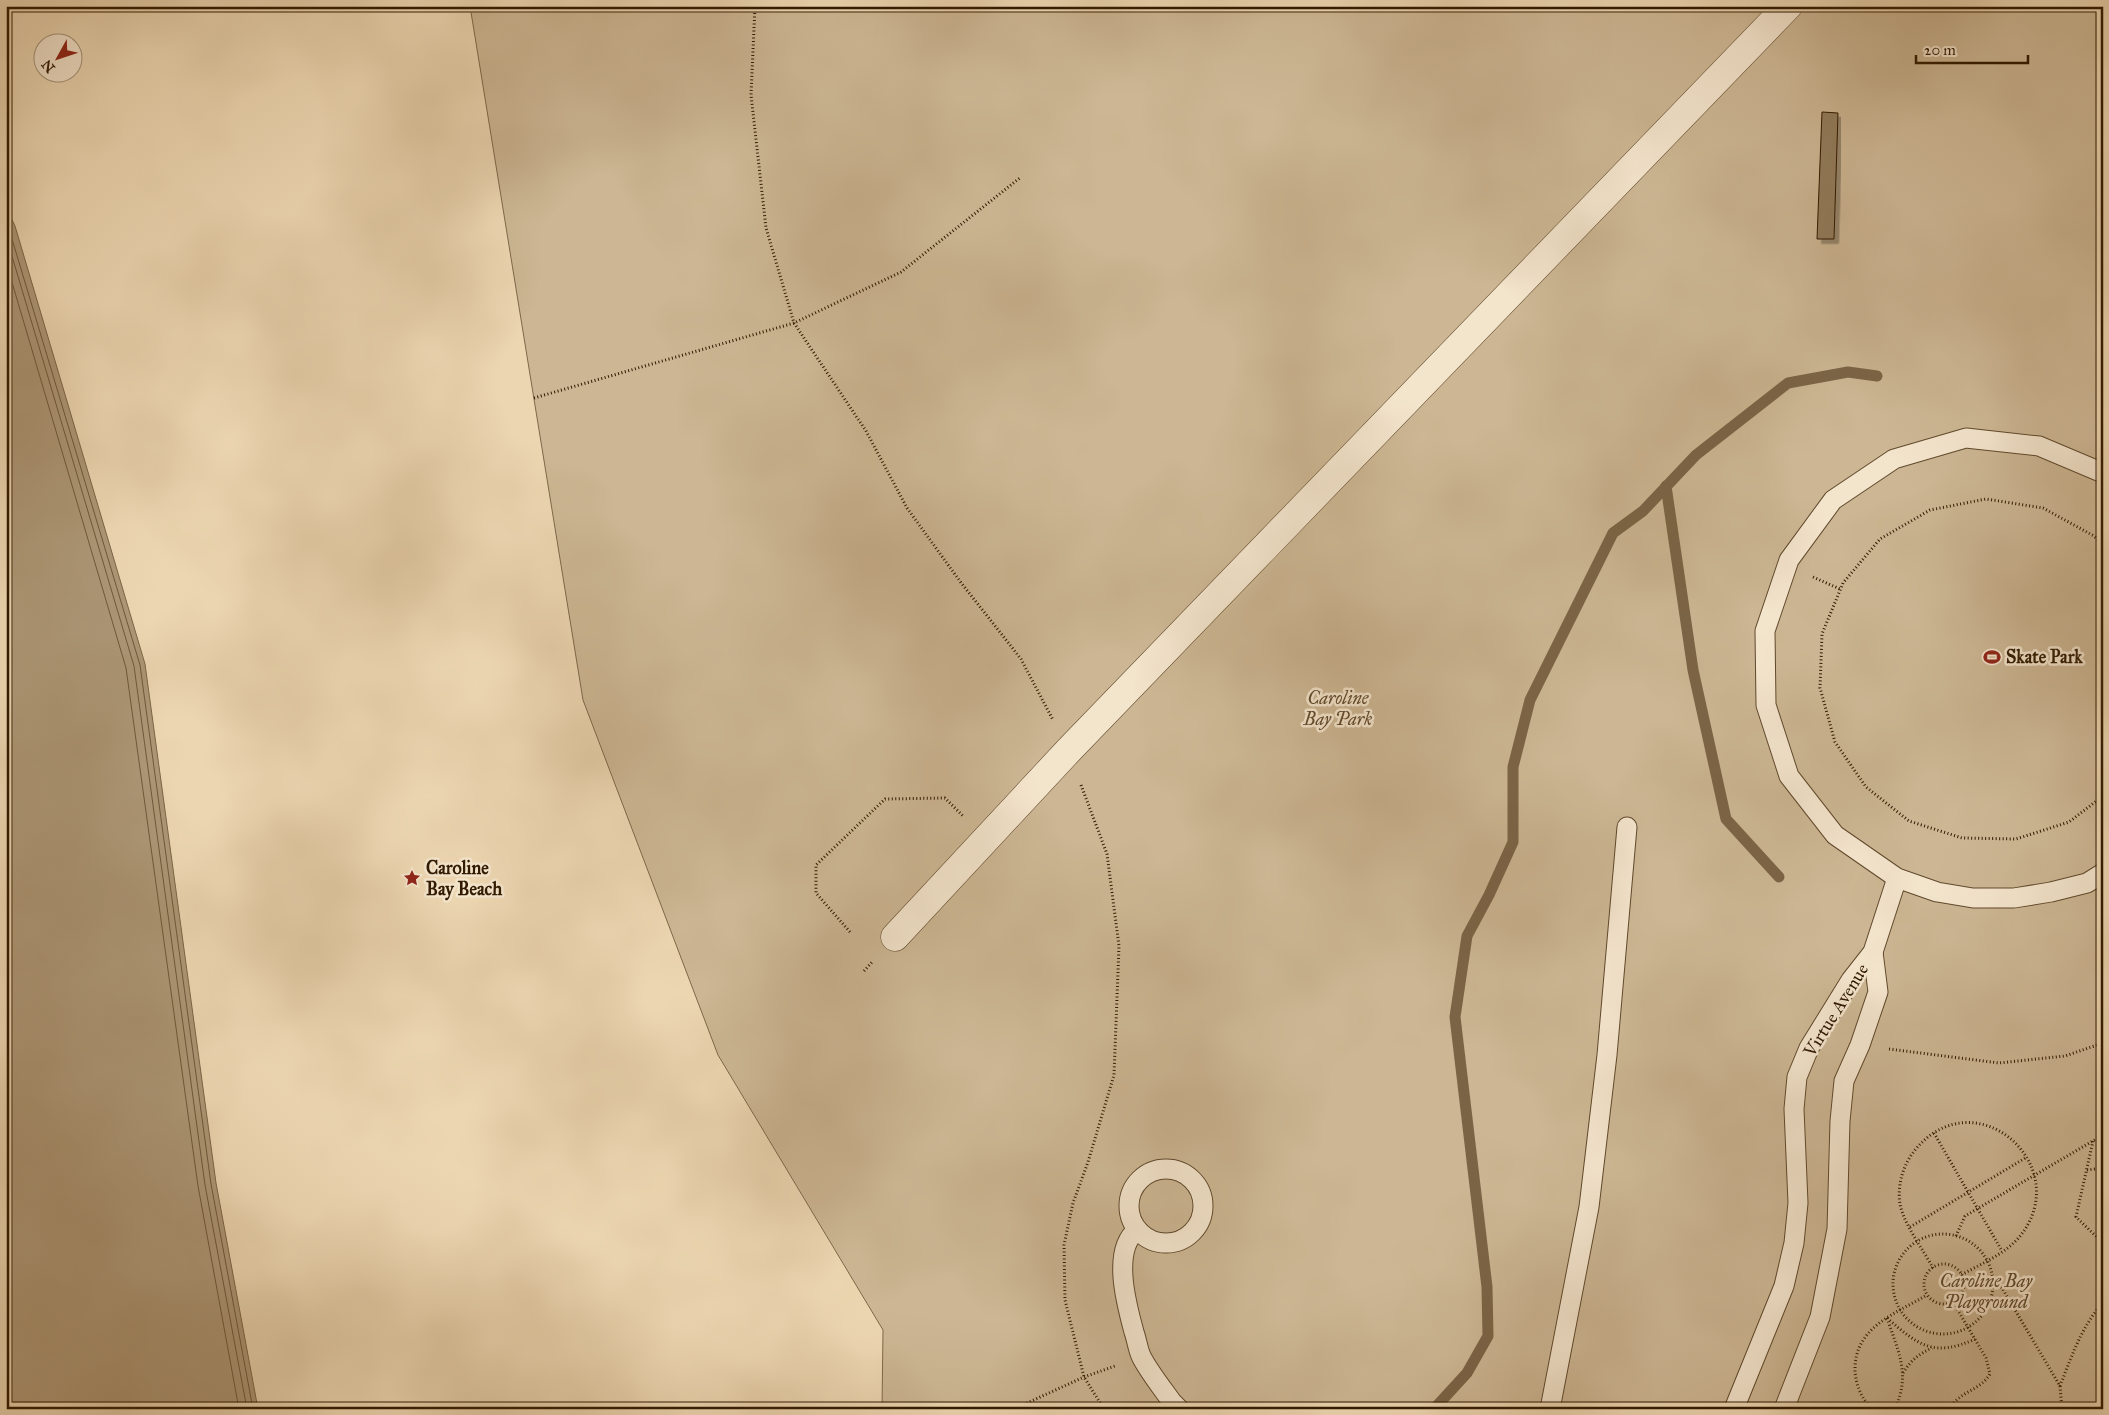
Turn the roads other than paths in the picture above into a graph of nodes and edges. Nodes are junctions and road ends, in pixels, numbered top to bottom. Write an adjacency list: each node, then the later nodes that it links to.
1 (1788, 6): 6 (street)
2 (2103, 474): 5 (lane)
3 (1627, 827): 10 (lane)
4 (2103, 873): 5 (lane)
5 (1897, 878): 7 (lane)
6 (895, 937)
7 (1873, 952): 11 (lane, Virtue Avenue); 12 (lane, Virtue Avenue)
8 (1137, 1230): 8 (lane); 9 (lane)
9 (1179, 1409)
10 (1550, 1409)
11 (1734, 1409)
12 (1784, 1409)

